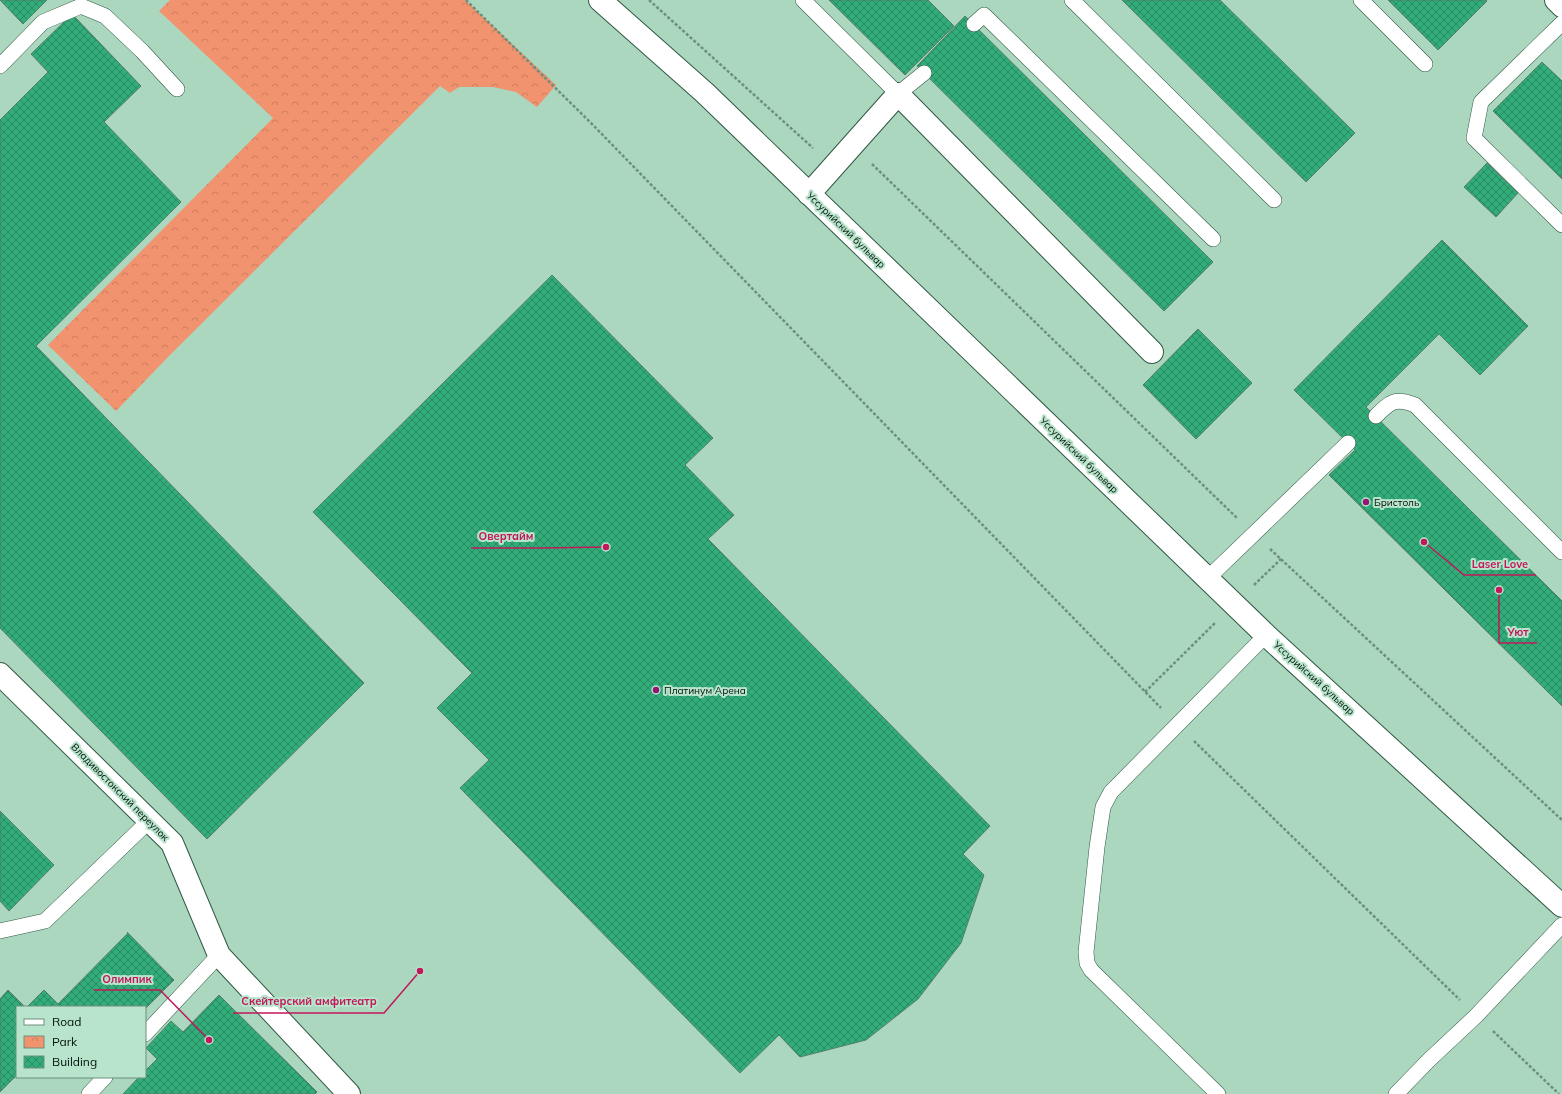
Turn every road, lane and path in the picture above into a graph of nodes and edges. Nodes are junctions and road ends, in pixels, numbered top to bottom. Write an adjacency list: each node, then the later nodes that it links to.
1 (466, 0): 32 (path)
2 (600, 0): 18 (street, Уссурийский бульвар)
3 (649, 0): 17 (path)
4 (803, 0): 15 (lane)
5 (1072, 0): 19 (lane)
6 (1361, 0): 11 (lane)
7 (1556, 0): 8 (street)
8 (1562, 6)
9 (1562, 23): 20 (lane)
10 (974, 24): 21 (lane)
11 (1426, 64)
12 (0, 66): 14 (lane)
13 (924, 73): 15 (lane)
14 (177, 89)
15 (898, 94): 16 (street); 22 (street)
16 (853, 145): 17 (street); 25 (path)
17 (833, 167): 18 (street)
18 (809, 194): 28 (street, Уссурийский бульвар)
19 (1274, 200)
20 (1562, 225)
21 (1213, 239)
22 (1152, 352)
23 (1376, 416): 26 (lane)
24 (1348, 443): 25 (lane)
25 (1253, 534): 27 (path); 28 (lane)
26 (1562, 552)
27 (1281, 559): 29 (path); 34 (path)
28 (1207, 578): 29 (street, Уссурийский бульвар)
29 (1234, 605): 30 (street, Уссурийский бульвар); 32 (path)
30 (1266, 635): 33 (lane); 36 (street, Уссурийский бульвар)
31 (0, 674): 35 (street, Владивостокский переулок)
32 (1145, 692): 33 (path)
33 (1177, 725): 40 (path); 45 (lane)
34 (1562, 820)
35 (149, 821): 38 (lane); 39 (street, Владивостокский переулок)
36 (1562, 906)
37 (1562, 925): 40 (lane)
38 (0, 932)
39 (219, 955): 41 (lane); 44 (street, Владивостокский переулок)
40 (1476, 1016): 46 (lane); 47 (path)
41 (146, 1033)
42 (104, 1078): 43 (lane)
43 (89, 1094)
44 (349, 1094)
45 (1218, 1094)
46 (1396, 1094)
47 (1559, 1094)

